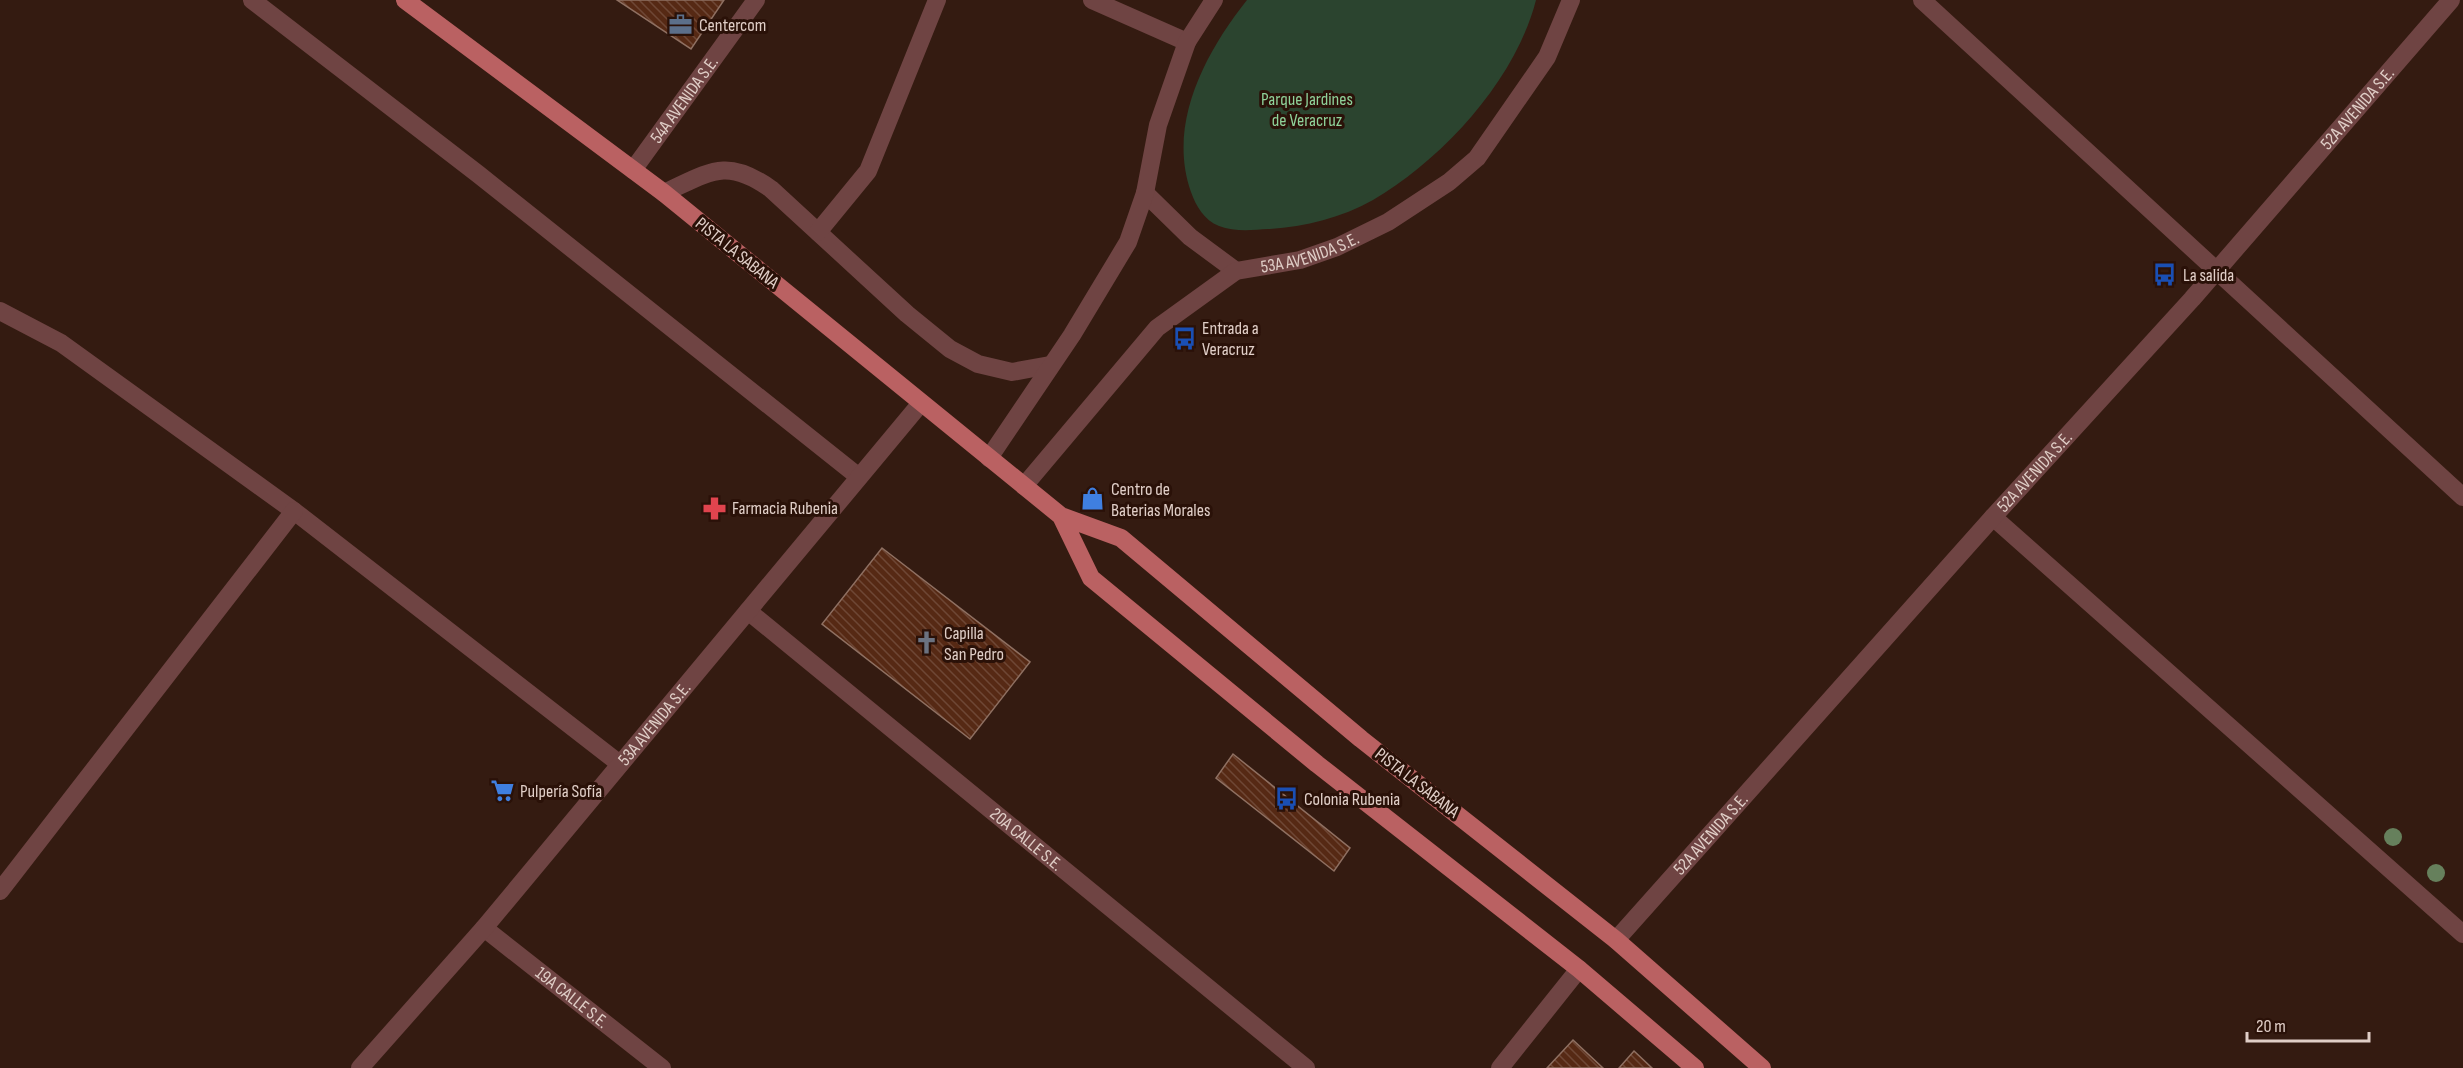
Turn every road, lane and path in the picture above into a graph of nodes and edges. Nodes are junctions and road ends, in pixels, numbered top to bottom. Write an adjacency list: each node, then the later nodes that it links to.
1 (252, 0): 21 (street)
2 (405, 0): 11 (main road, PISTA LA SABANA)
3 (756, 0): 11 (street, 54A AVENIDA S.E.)
4 (937, 0): 14 (street)
5 (1092, 0): 10 (street)
6 (1214, 0): 10 (street)
7 (1571, 0): 15 (street, 53A AVENIDA S.E.)
8 (1922, 0): 16 (street)
9 (2451, 0): 16 (street, 52A AVENIDA S.E.)
10 (1187, 42): 13 (street)
11 (633, 170): 12 (main road, PISTA LA SABANA)
12 (664, 193): 14 (street); 19 (main road, PISTA LA SABANA)
13 (1145, 193): 15 (street); 18 (street)
14 (818, 232): 18 (street)
15 (1236, 271): 22 (street, 53A AVENIDA S.E.)
16 (2216, 271): 23 (street); 26 (street, 52A AVENIDA S.E.)
17 (0, 311): 24 (street)
18 (1050, 365): 20 (street)
19 (921, 403): 20 (main road, PISTA LA SABANA); 21 (street, 53A AVENIDA S.E.)
20 (989, 458): 22 (main road, PISTA LA SABANA)
21 (859, 477): 27 (street, 53A AVENIDA S.E.)
22 (1024, 486): 25 (main road, PISTA LA SABANA)
23 (2463, 497)
24 (294, 511): 28 (street); 29 (street)
25 (1061, 516): 32 (main road, PISTA LA SABANA); 33 (main road, PISTA LA SABANA)
26 (1993, 517): 31 (street); 32 (street, 52A AVENIDA S.E.)
27 (748, 611): 28 (street, 53A AVENIDA S.E.); 36 (street, 20A CALLE S.E.)
28 (620, 764): 30 (street, 53A AVENIDA S.E.)
29 (0, 891)
30 (484, 928): 34 (street, 53A AVENIDA S.E.); 35 (street, 19A CALLE S.E.)
31 (2463, 934)
32 (1616, 940): 39 (main road, PISTA LA SABANA)
33 (1579, 969): 37 (street); 38 (main road, PISTA LA SABANA)
34 (360, 1068)
35 (662, 1068)
36 (1306, 1068)
37 (1500, 1068)
38 (1695, 1068)
39 (1762, 1068)

